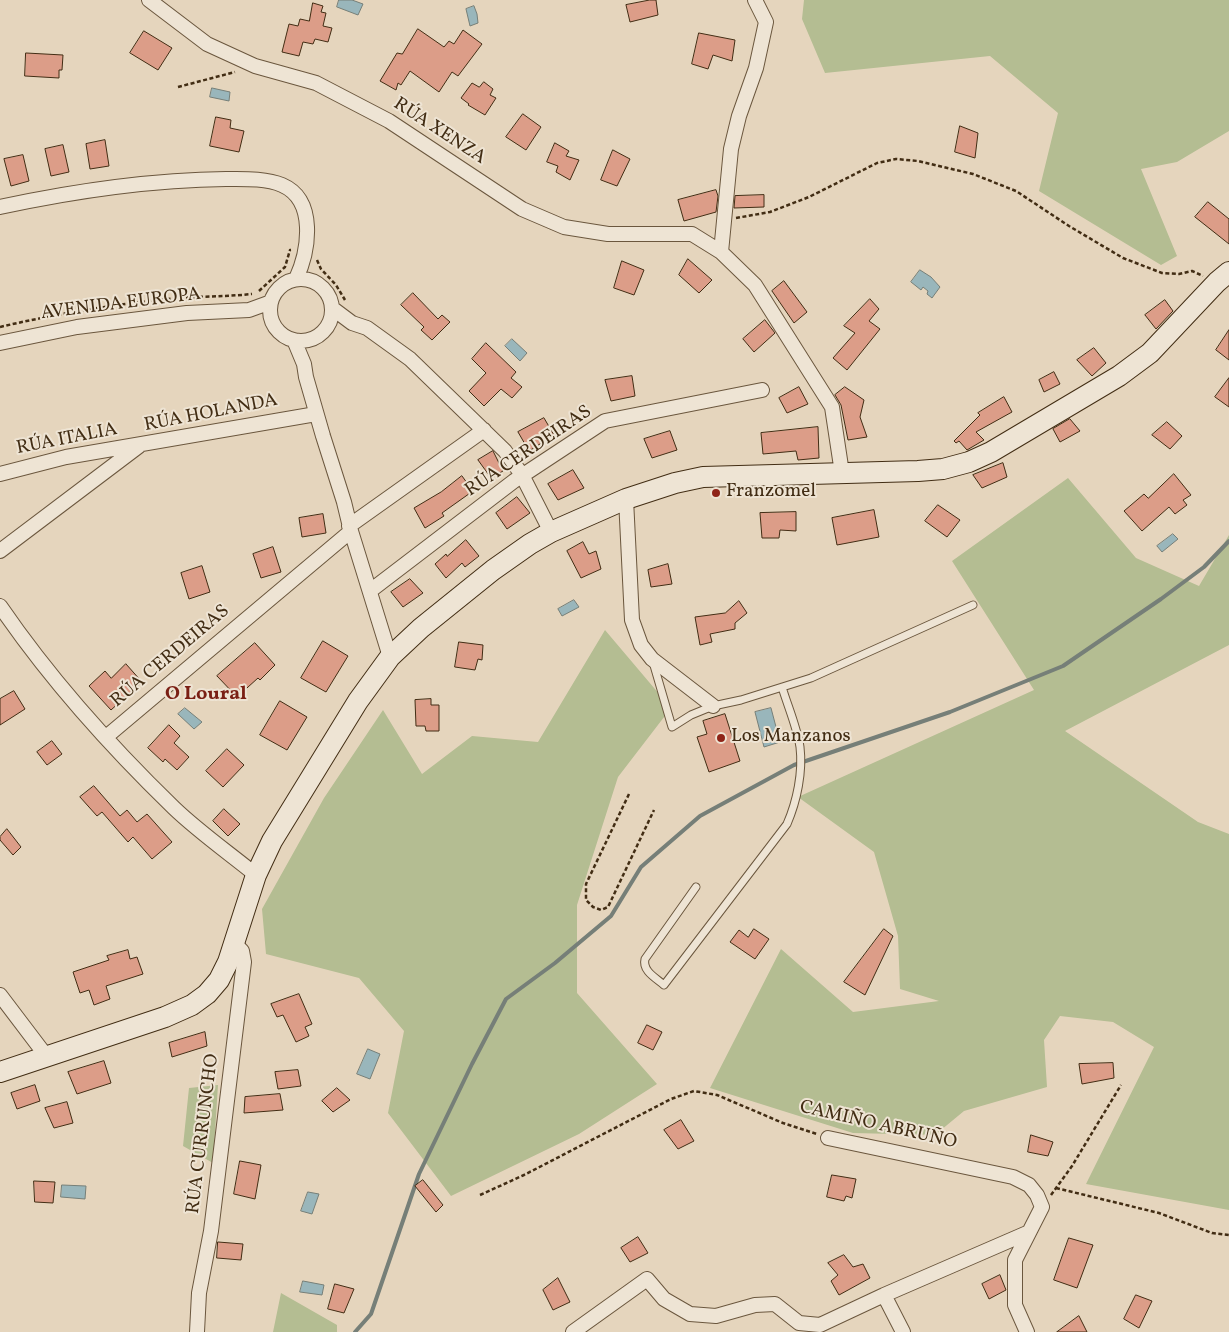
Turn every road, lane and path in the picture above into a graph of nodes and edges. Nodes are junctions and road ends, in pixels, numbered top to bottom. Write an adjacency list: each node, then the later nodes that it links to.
1 (149, 0): 3 (street, RÚA XENZA)
2 (755, 0): 6 (street)
3 (255, 66): 4 (path); 8 (street, RÚA XENZA)
4 (178, 87)
5 (0, 207): 9 (street)
6 (725, 220): 8 (street); 10 (path)
7 (290, 250): 19 (path)
8 (721, 252): 29 (street, RÚA XENZA)
9 (304, 260): 11 (street); 12 (street)
10 (1223, 277): 29 (street)
11 (296, 279): 12 (street); 13 (street)
12 (310, 280): 14 (street)
13 (271, 302): 15 (street, AVENIDA EUROPA); 16 (street)
14 (332, 308): 17 (street); 18 (street)
15 (249, 310): 16 (street, AVENIDA EUROPA); 22 (street, AVENIDA EUROPA)
16 (271, 318): 21 (street)
17 (352, 323): 18 (street); 26 (street)
18 (328, 326): 20 (street)
19 (0, 327)
20 (310, 339): 21 (street); 23 (street)
21 (294, 340): 23 (street)
22 (0, 343)
23 (304, 364): 25 (street)
24 (762, 390): 31 (street, RÚA CERDEIRAS)
25 (316, 414): 27 (street, RÚA HOLANDA); 34 (street)
26 (484, 430): 31 (street); 35 (street, RÚA CERDEIRAS)
27 (141, 445): 28 (street, RÚA ITALIA); 32 (street, RÚA HOLANDA)
28 (84, 454): 30 (street, RÚA ITALIA); 32 (street)
29 (842, 473): 33 (street)
30 (0, 474)
31 (522, 475): 37 (street); 39 (street, RÚA CERDEIRAS)
32 (93, 480): 38 (street, RÚA HOLANDA)
33 (626, 498): 37 (street); 43 (street)
34 (344, 502): 35 (street); 36 (street)
35 (379, 505): 36 (street, RÚA CERDEIRAS)
36 (350, 528): 39 (street); 46 (street, RÚA CERDEIRAS)
37 (551, 532): 42 (street)
38 (0, 552)
39 (370, 591): 42 (street)
40 (973, 605): 44 (lane)
41 (0, 606): 46 (street)
42 (390, 657): 49 (street)
43 (652, 659): 45 (street); 45 (lane)
44 (782, 687): 45 (lane); 50 (lane)
45 (713, 706)
46 (106, 737): 49 (street)
47 (630, 794): 48 (path)
48 (654, 810)
49 (256, 876): 51 (street)
50 (696, 887)
51 (234, 943): 53 (street); 63 (street, RÚA CURRUNCHO)
52 (0, 995): 53 (street)
53 (47, 1057): 54 (street)
54 (0, 1072)
55 (1121, 1085): 57 (path)
56 (828, 1138): 58 (path, CAMIÑO ABRUÑO); 59 (street, CAMIÑO ABRUÑO)
57 (1056, 1188): 59 (path); 61 (path)
58 (480, 1195)
59 (1042, 1207): 60 (street)
60 (1027, 1233): 62 (street); 66 (street)
61 (1229, 1235)
62 (884, 1295): 64 (street); 65 (street)
63 (197, 1332)
64 (573, 1332)
65 (903, 1332)
66 (1027, 1332)

